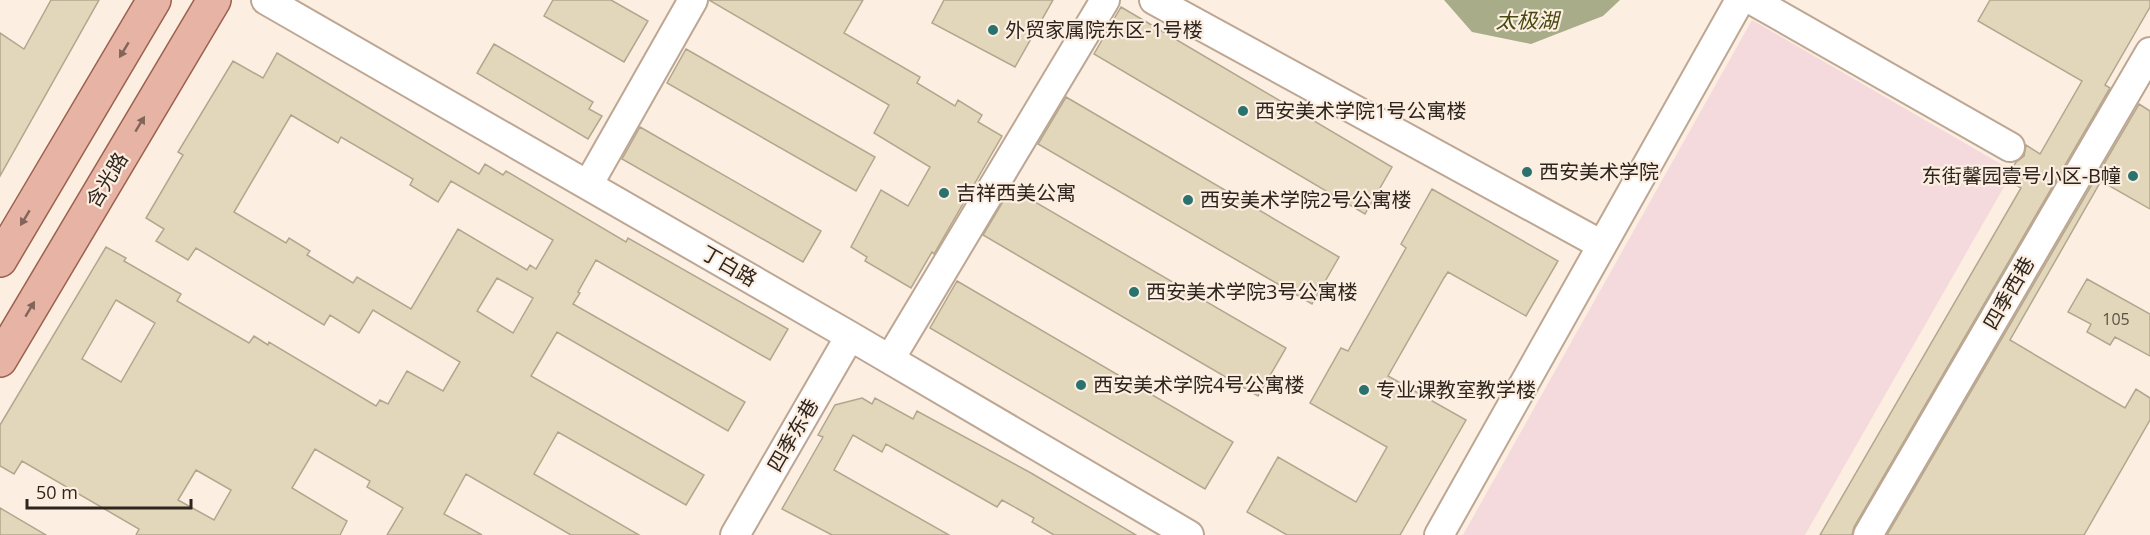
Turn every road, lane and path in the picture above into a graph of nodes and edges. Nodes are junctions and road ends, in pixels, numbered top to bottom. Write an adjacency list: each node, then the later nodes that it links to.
1 (154, 0): 14 (main road, one-way to 14)
2 (214, 0): 17 (main road, 含光路, one-way to 2)
3 (267, 0): 12 (street, 丁白路)
4 (693, 0): 12 (street)
5 (1105, 0): 16 (street)
6 (1154, 0): 13 (street)
7 (1740, 0): 13 (street)
8 (1752, 0): 11 (street)
9 (2150, 52): 10 (street, 四季西巷)
10 (2141, 87): 21 (street, 四季西巷)
11 (2010, 147)
12 (588, 184): 15 (street, 丁白路)
13 (1602, 245): 20 (street)
14 (0, 260)
15 (850, 336): 16 (street, 丁白路); 18 (street, 四季东巷)
16 (890, 359): 19 (street, 丁白路)
17 (0, 360)
18 (735, 535)
19 (1189, 535)
20 (1439, 535)
21 (1868, 535)

